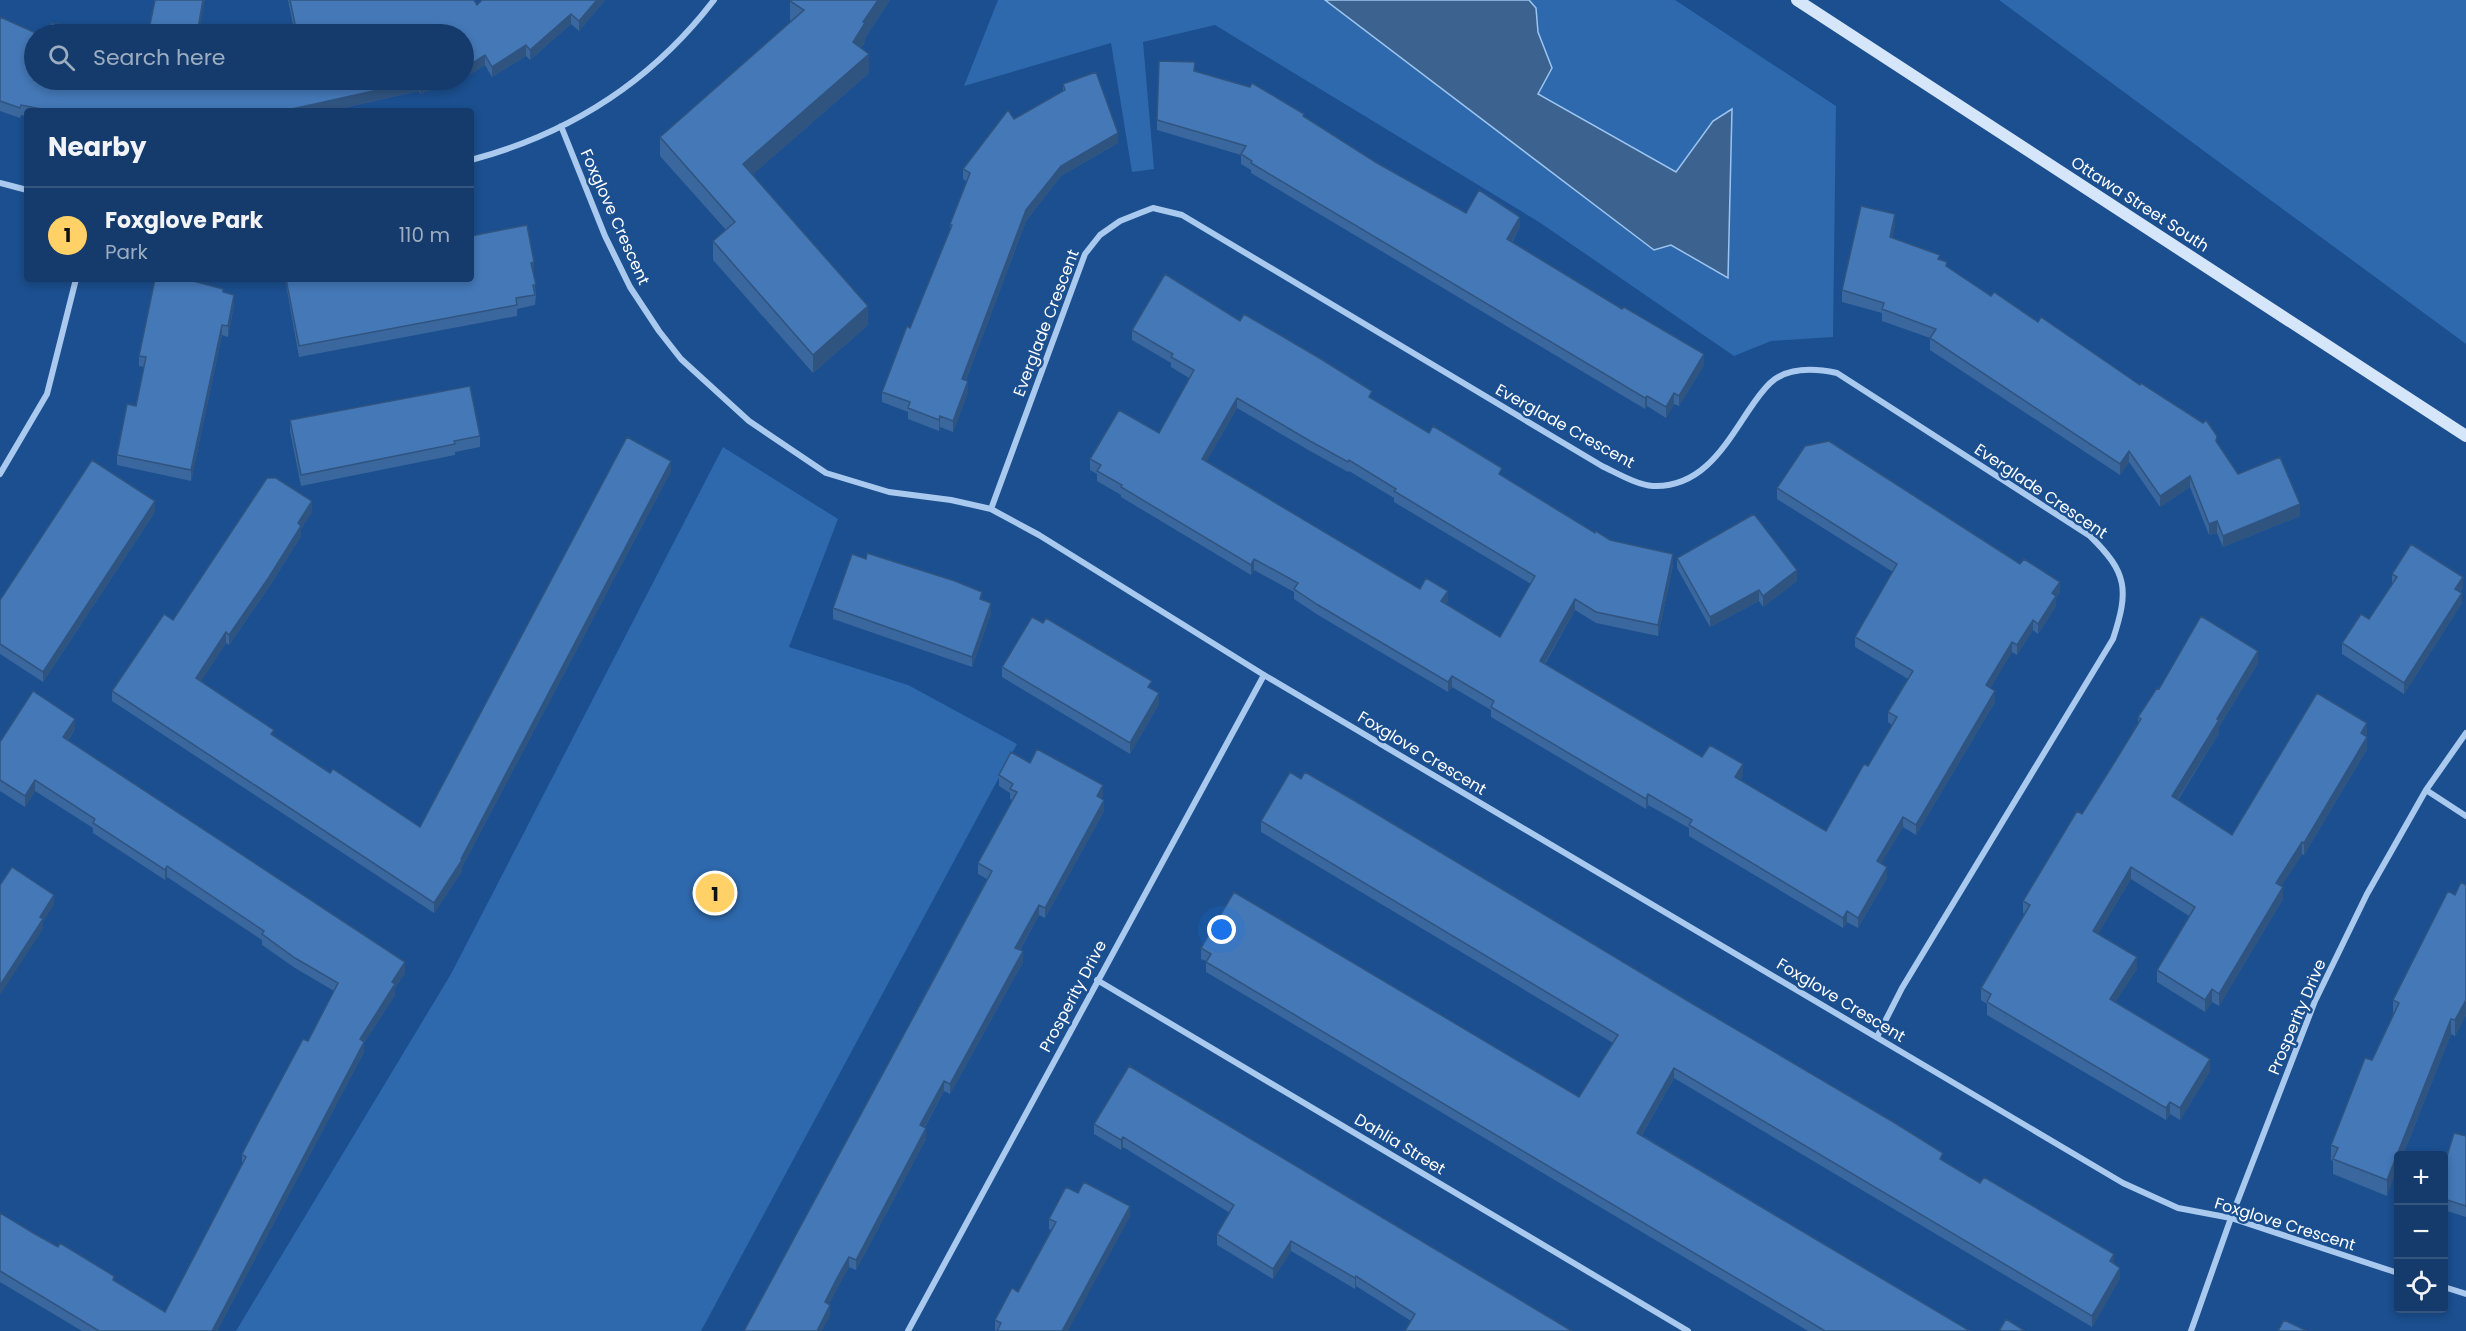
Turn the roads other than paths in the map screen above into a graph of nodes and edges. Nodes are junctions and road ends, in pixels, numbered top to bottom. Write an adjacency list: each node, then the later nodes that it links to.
1 (714, 0): 3 (street)
2 (1797, 0): 8 (main road, Ottawa Street South)
3 (561, 126): 4 (street); 10 (street, Foxglove Crescent)
4 (474, 159)
5 (0, 183): 6 (street)
6 (24, 189)
7 (75, 282): 9 (street)
8 (2466, 436)
9 (0, 474)
10 (991, 509): 11 (street, Foxglove Crescent); 16 (street, Everglade Crescent)
11 (1264, 675): 15 (street, Prosperity Drive); 16 (street, Foxglove Crescent)
12 (2466, 733): 13 (street, Prosperity Drive)
13 (2427, 790): 14 (street); 17 (street, Prosperity Drive)
14 (2466, 816)
15 (1097, 980): 21 (street, Prosperity Drive); 22 (street, Dahlia Street)
16 (1877, 1037): 17 (street, Foxglove Crescent)
17 (2231, 1218): 18 (street, Foxglove Crescent); 23 (street, Prosperity Drive)
18 (2394, 1272)
19 (2448, 1288): 20 (street)
20 (2466, 1294)
21 (908, 1331)
22 (1688, 1331)
23 (2191, 1331)

